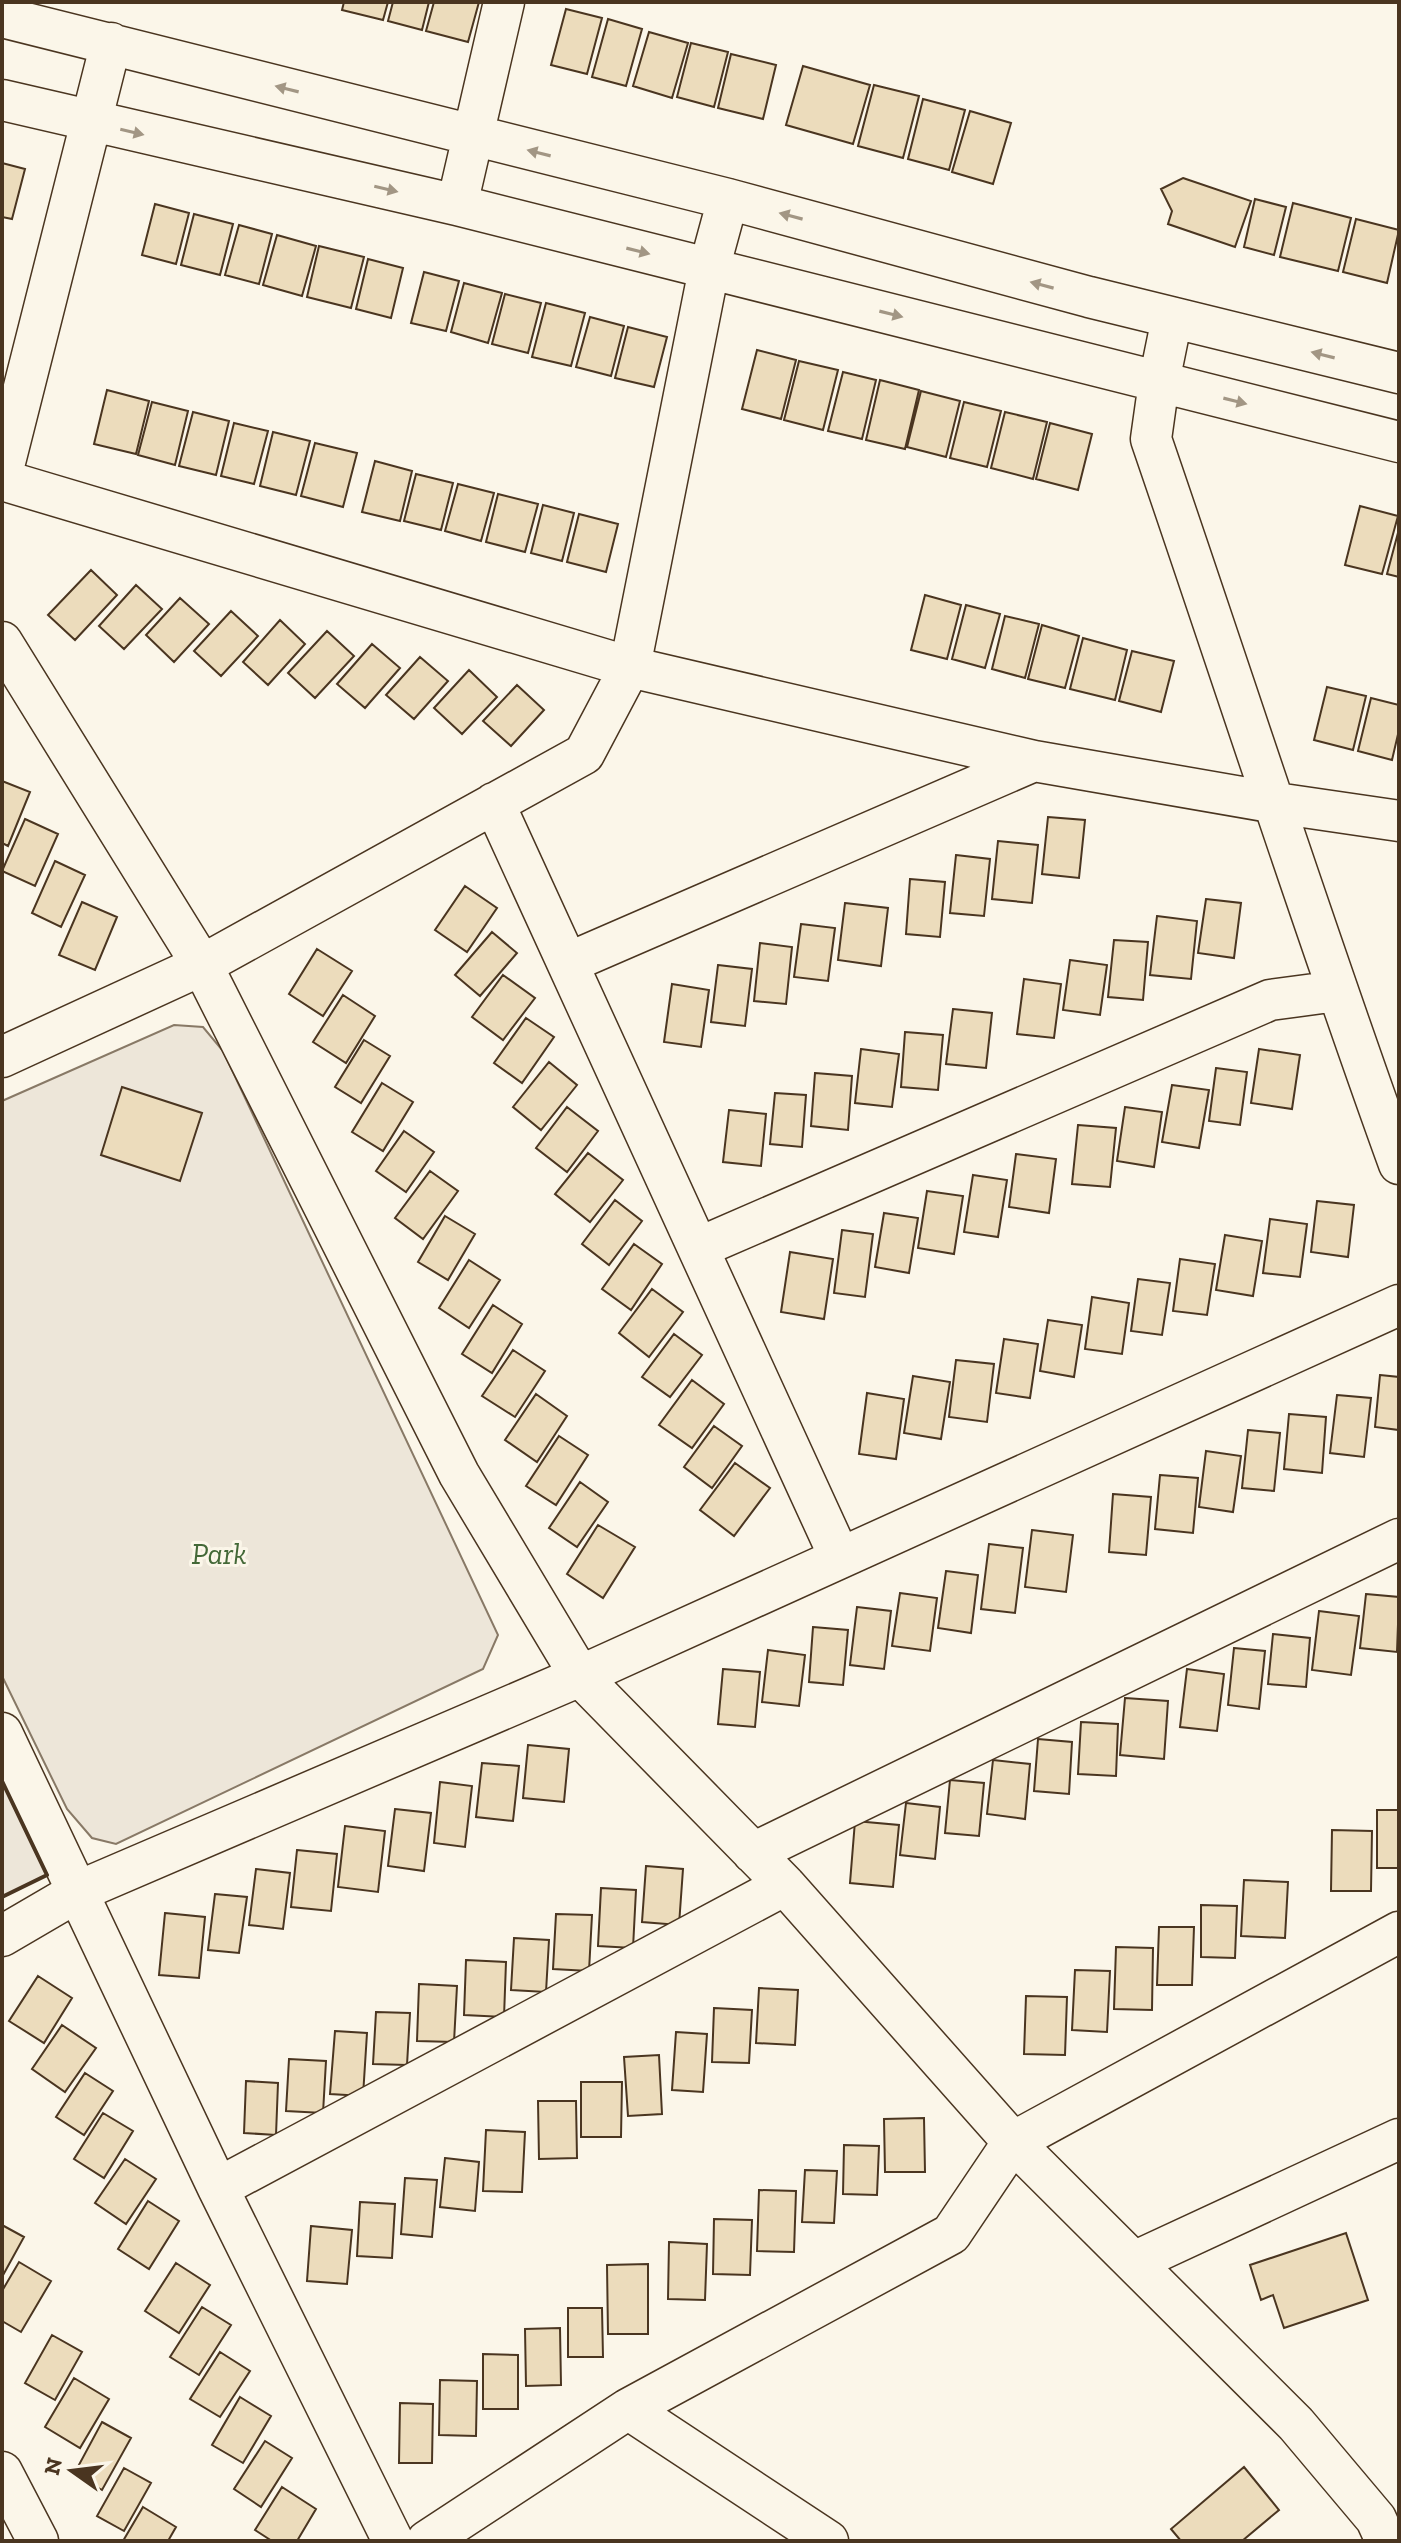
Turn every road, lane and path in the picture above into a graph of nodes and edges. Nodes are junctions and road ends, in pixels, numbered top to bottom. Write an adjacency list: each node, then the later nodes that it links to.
1 (504, 2): 6 (street)
2 (2, 17): 3 (street)
3 (111, 43): 5 (street); 6 (street, one-way to 3)
4 (2, 100): 5 (street)
5 (91, 123): 8 (street, one-way to 8); 16 (street)
6 (471, 136): 7 (street, one-way to 6); 8 (street)
7 (728, 199): 9 (street); 10 (street, one-way to 7)
8 (457, 205): 9 (street, one-way to 9)
9 (709, 269): 12 (street, one-way to 12); 19 (street)
10 (1089, 297): 11 (street); 12 (street)
11 (1172, 318): 13 (street, one-way to 11); 14 (street)
12 (1075, 360): 14 (street)
13 (1399, 373)
14 (1159, 382): 15 (street, one-way to 15); 22 (street)
15 (1399, 442)
16 (2, 474)
17 (2, 480): 19 (street)
18 (2, 642): 25 (street)
19 (630, 667): 20 (street); 21 (street)
20 (1034, 761): 22 (street); 24 (street)
21 (494, 803): 24 (street); 25 (street)
22 (1276, 803): 23 (street); 26 (street)
23 (1399, 821)
24 (568, 963): 29 (street)
25 (202, 965): 27 (street); 33 (street)
26 (1337, 991): 28 (street); 29 (street)
27 (2, 1057)
28 (1399, 1164)
29 (698, 1248): 32 (street)
30 (1399, 1305): 32 (street)
31 (1399, 1539): 35 (street)
32 (840, 1558): 33 (street)
33 (580, 1676): 35 (street); 37 (street)
34 (2, 1733): 37 (street)
35 (753, 1853): 36 (street)
36 (785, 1885): 41 (street); 42 (street)
37 (79, 1891): 39 (street); 42 (street)
38 (1399, 1932): 41 (street)
39 (2, 1936)
40 (1399, 2139): 43 (street)
41 (1013, 2142): 43 (street); 44 (street)
42 (218, 2188): 47 (street)
43 (1134, 2262): 50 (street)
44 (628, 2409): 48 (street); 49 (street)
45 (2, 2472): 46 (street)
46 (38, 2541)
47 (393, 2541)
48 (427, 2541)
49 (828, 2541)
50 (1386, 2541)

